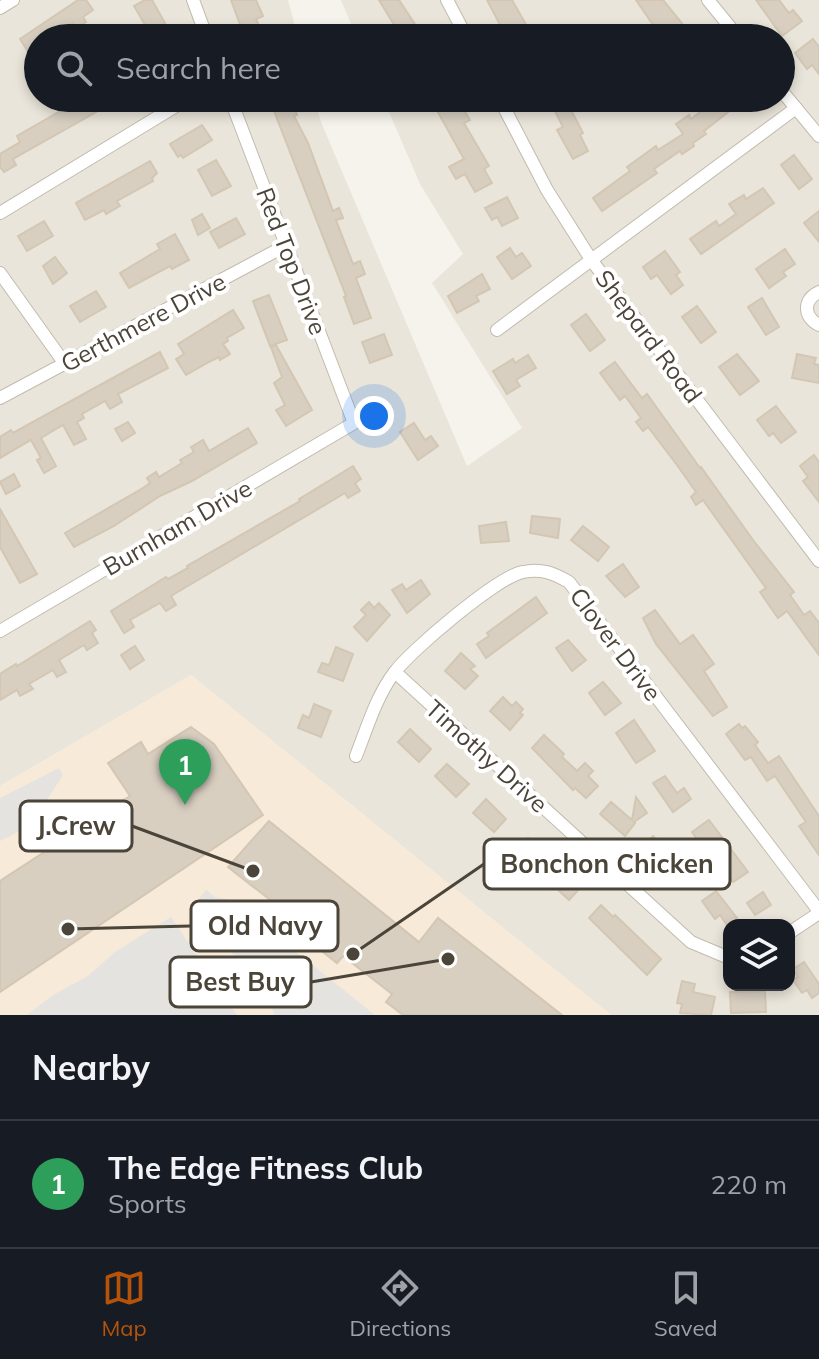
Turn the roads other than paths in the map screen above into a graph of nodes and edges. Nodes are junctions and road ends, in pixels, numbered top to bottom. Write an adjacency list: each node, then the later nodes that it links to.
1 (13, 0): 5 (street)
2 (193, 0): 6 (street)
3 (447, 0): 7 (street)
4 (708, 0): 8 (street)
5 (0, 8)
6 (202, 24)
7 (460, 24)
8 (728, 24)
9 (796, 108): 14 (street)
10 (166, 112): 15 (street)
11 (235, 112): 16 (street, Red Top Drive)
12 (506, 112): 17 (street, Shepard Road)
13 (791, 112): 17 (street)
14 (819, 136)
15 (0, 213)
16 (285, 246): 22 (street, Gerthmere Drive); 24 (street, Red Top Drive)
17 (592, 261): 21 (street); 25 (street, Shepard Road)
18 (0, 273): 22 (street)
19 (819, 292): 20 (street)
20 (819, 325)
21 (497, 330)
22 (65, 364): 23 (street, Gerthmere Drive)
23 (0, 398)
24 (354, 423): 26 (street, Burnham Drive)
25 (819, 561)
26 (2, 624)
27 (395, 672): 28 (street, Clover Drive); 29 (street, Clover Drive); 31 (street, Timothy Drive)
28 (356, 756)
29 (819, 912): 30 (street)
30 (795, 929)
31 (723, 955)

